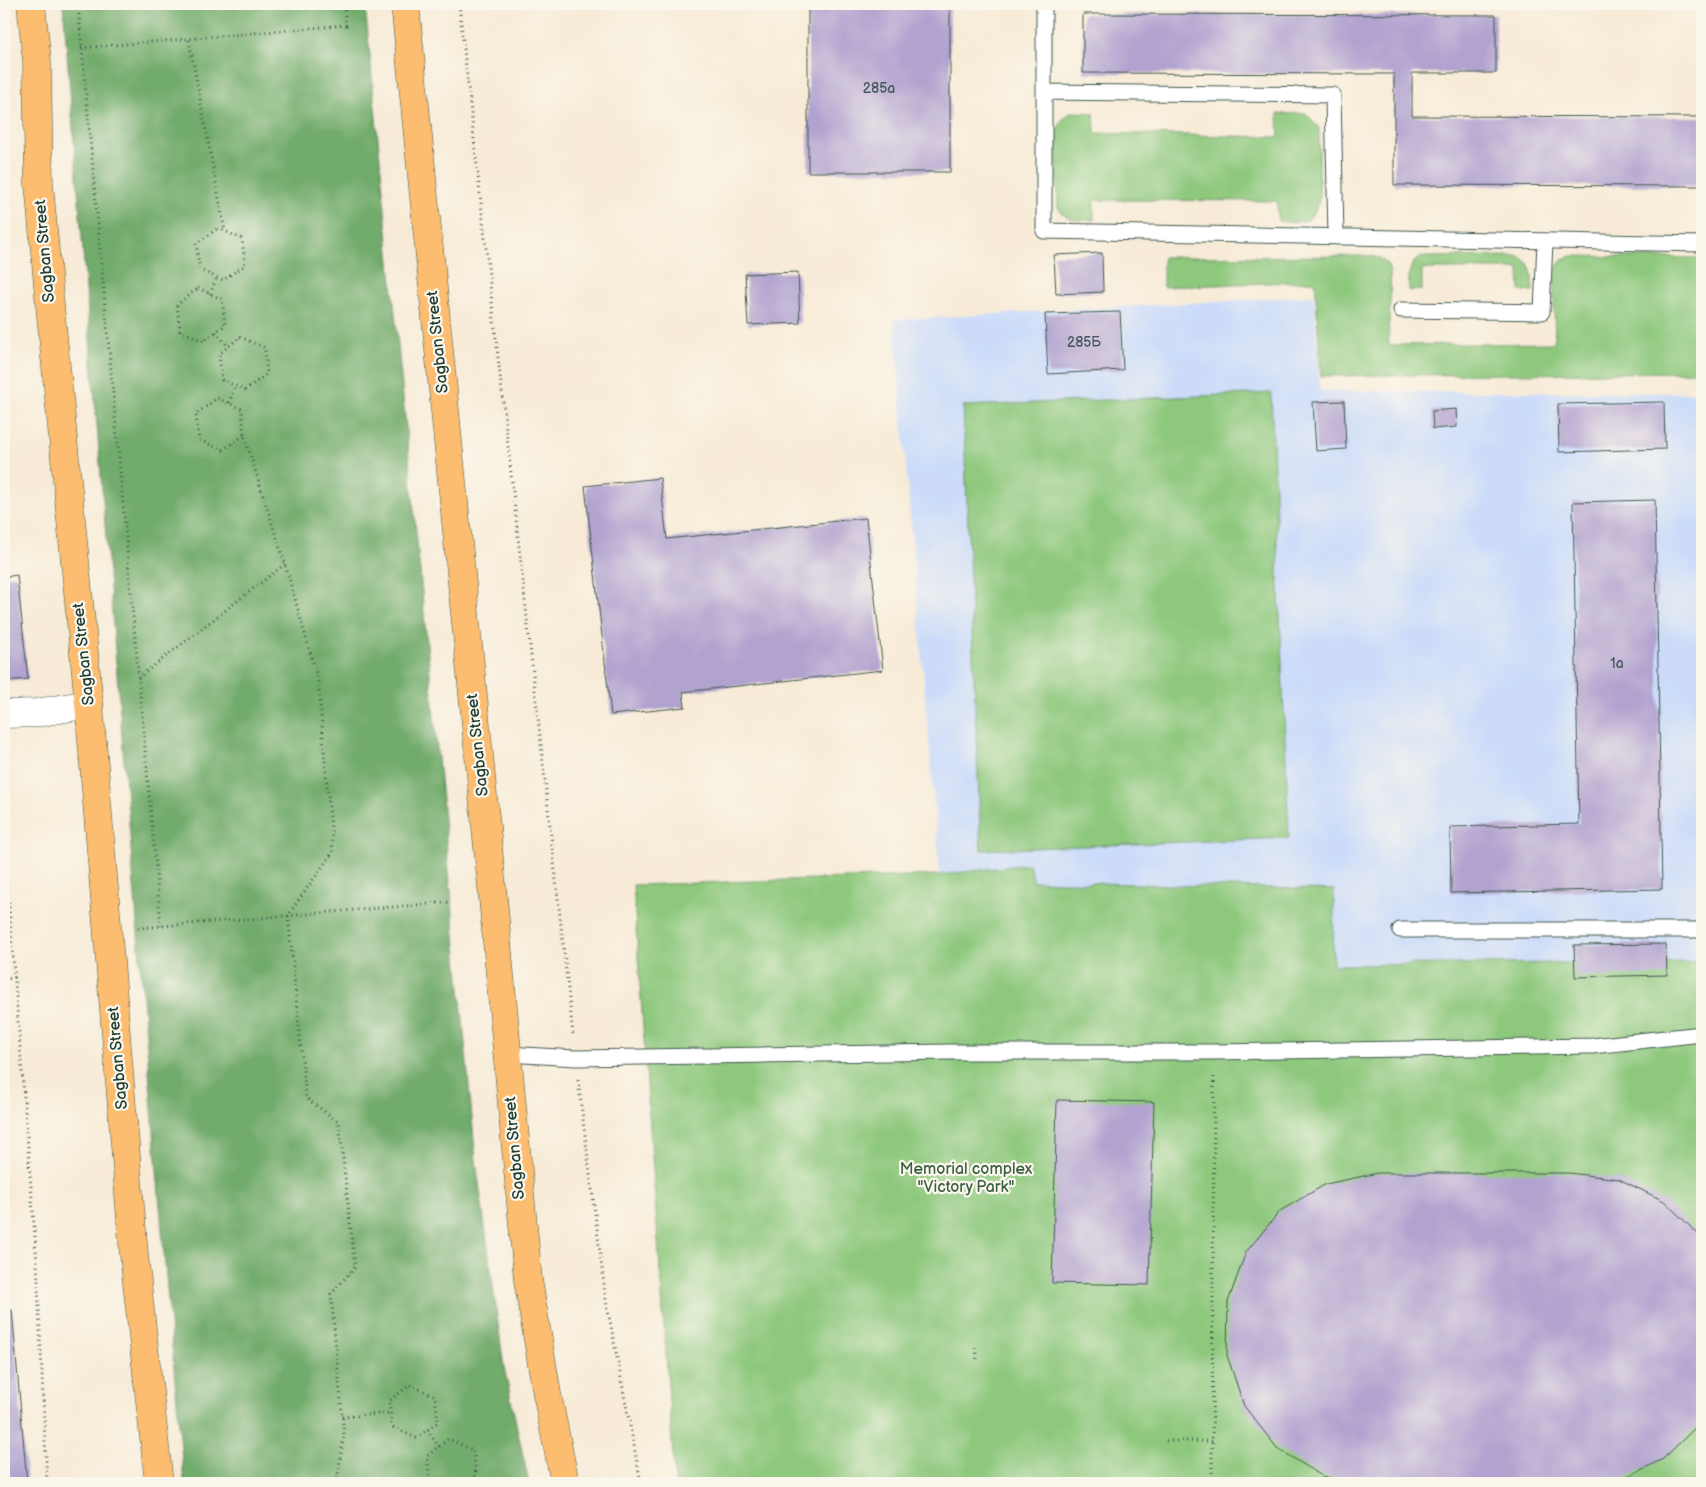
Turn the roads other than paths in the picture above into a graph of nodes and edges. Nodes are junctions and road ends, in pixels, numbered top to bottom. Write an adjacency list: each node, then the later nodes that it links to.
1 (31, 4): 9 (main road, Sagban Street)
2 (405, 4): 14 (main road, Sagban Street)
3 (1044, 4): 4 (lane)
4 (1044, 92): 5 (lane); 5 (lane)
5 (1336, 237): 6 (lane)
6 (1545, 241): 7 (lane); 8 (lane)
7 (1702, 244)
8 (1401, 310)
9 (89, 704): 10 (street); 15 (main road, Sagban Street)
10 (4, 714)
11 (1400, 930): 12 (lane)
12 (1702, 930)
13 (1702, 1034): 14 (lane)
14 (507, 1054): 16 (main road, Sagban Street)
15 (159, 1483)
16 (565, 1483)

